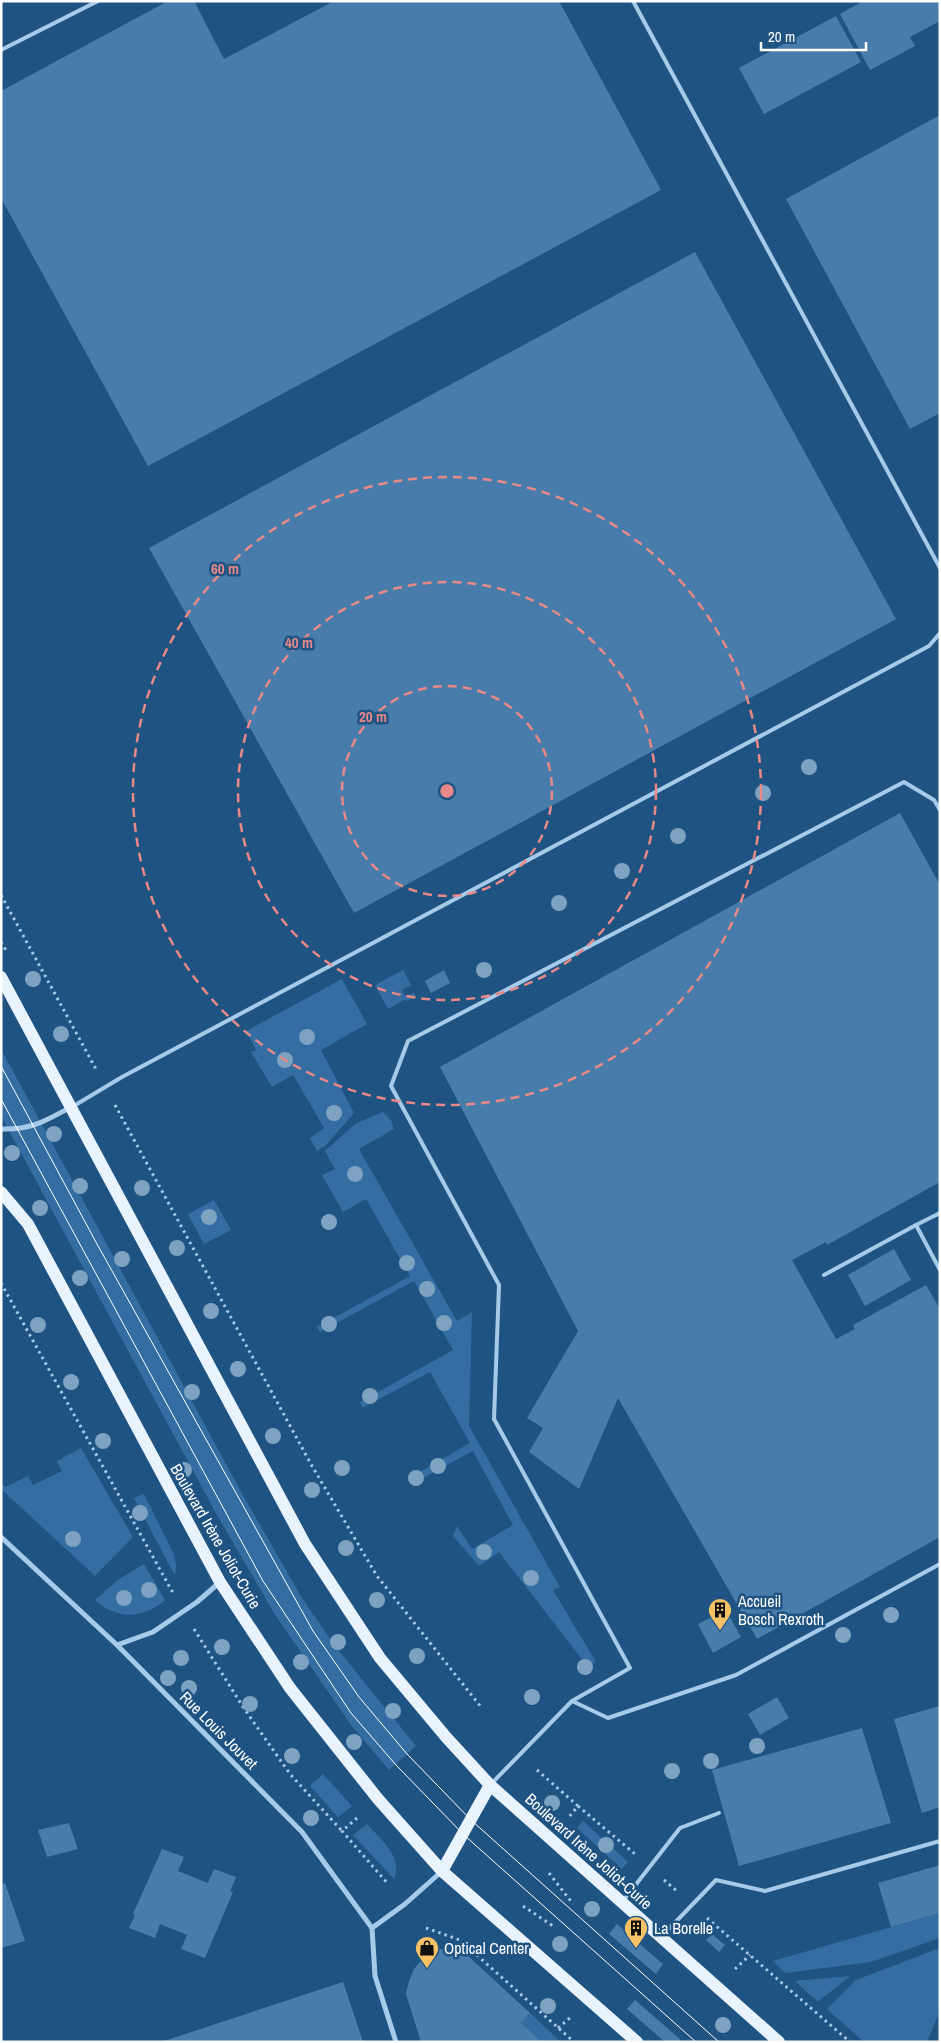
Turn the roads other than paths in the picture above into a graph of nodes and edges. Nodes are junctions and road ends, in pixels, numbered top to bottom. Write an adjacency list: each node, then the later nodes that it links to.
1 (98, 1): 3 (lane)
2 (633, 1): 4 (lane)
3 (1, 50)
4 (940, 568)
5 (940, 633): 8 (lane)
6 (940, 810): 19 (lane)
7 (1, 977): 8 (main road, Boulevard Irène Joliot-Curie)
8 (71, 1107): 9 (street); 20 (main road, Boulevard Irène Joliot-Curie)
9 (1, 1129)
10 (1, 1192): 17 (main road, Boulevard Irène Joliot-Curie)
11 (940, 1213): 12 (lane)
12 (916, 1225): 13 (lane); 14 (lane)
13 (940, 1270)
14 (824, 1275)
15 (1, 1537): 18 (street, Rue Louis Jouvet)
16 (940, 1564): 19 (lane)
17 (220, 1582): 18 (street); 23 (main road, Boulevard Irène Joliot-Curie)
18 (118, 1645): 25 (street, Rue Louis Jouvet)
19 (572, 1702): 20 (lane)
20 (490, 1785): 23 (main road); 24 (main road, Boulevard Irène Joliot-Curie)
21 (719, 1813): 24 (lane)
22 (940, 1841): 26 (lane)
23 (442, 1871): 25 (street); 28 (main road, Boulevard Irène Joliot-Curie)
24 (622, 1902): 26 (main road, Boulevard Irène Joliot-Curie)
25 (372, 1928): 27 (street)
26 (661, 1937): 29 (main road, Boulevard Irène Joliot-Curie)
27 (396, 2042)
28 (637, 2042)
29 (779, 2042)

